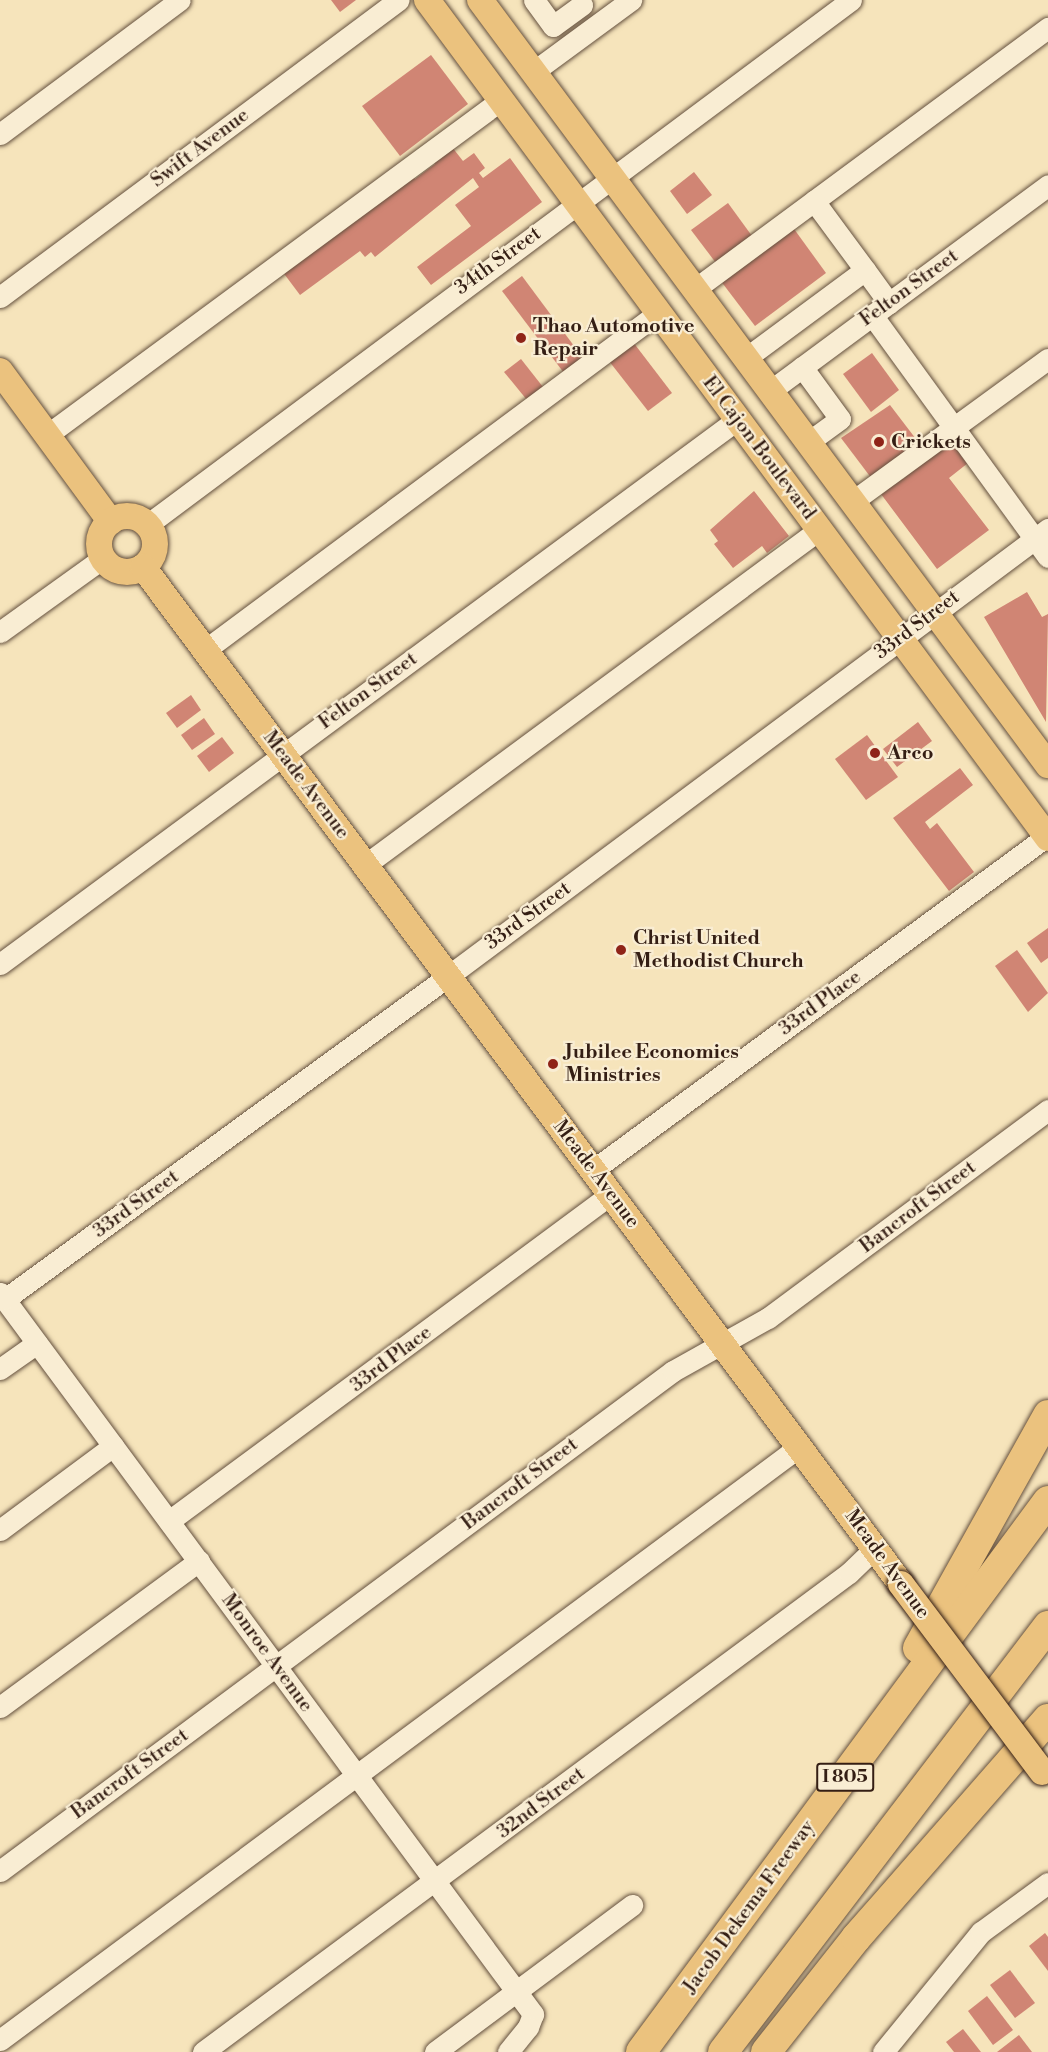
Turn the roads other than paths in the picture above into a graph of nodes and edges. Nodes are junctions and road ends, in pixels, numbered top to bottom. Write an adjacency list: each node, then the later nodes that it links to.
1 (180, 0): 12 (street)
2 (399, 0): 19 (street, Swift Avenue)
3 (427, 0): 11 (main road, El Cajon Boulevard)
4 (480, 0): 10 (main road)
5 (534, 0): 8 (street)
6 (631, 0): 10 (street)
7 (850, 0): 13 (street, 34th Street)
8 (582, 5)
9 (1048, 28): 15 (street)
10 (533, 72): 13 (main road)
11 (501, 100): 16 (main road, El Cajon Boulevard); 30 (street)
12 (0, 134)
13 (611, 178): 16 (street, 34th Street); 18 (main road)
14 (1048, 185): 20 (street, Felton Street)
15 (814, 201): 17 (street); 18 (street)
16 (577, 203): 21 (main road, El Cajon Boulevard); 34 (street, 34th Street)
17 (865, 270): 20 (street); 23 (street)
18 (695, 290): 23 (main road)
19 (0, 297)
20 (889, 303): 22 (street, Felton Street)
21 (658, 313): 28 (main road, El Cajon Boulevard); 43 (street)
22 (872, 315): 25 (street, Felton Street); 29 (street)
23 (746, 358): 27 (main road)
24 (1048, 360): 29 (street)
25 (802, 367): 27 (street, Felton Street); 31 (street)
26 (0, 371): 30 (main road)
27 (770, 391): 31 (main road)
28 (738, 419): 35 (main road, El Cajon Boulevard); 44 (street, Felton Street)
29 (953, 428): 32 (street); 36 (street)
30 (47, 435): 33 (main road)
31 (808, 442): 32 (main road)
32 (853, 501): 40 (main road)
33 (111, 522): 34 (main road); 38 (main road)
34 (147, 525): 39 (main road)
35 (820, 529): 42 (main road, El Cajon Boulevard); 47 (street)
36 (1041, 534): 37 (street); 40 (street, 33rd Street)
37 (1048, 557)
38 (103, 558): 39 (main road); 41 (street)
39 (143, 567): 43 (main road, Meade Avenue)
40 (934, 612): 42 (street, 33rd Street); 45 (main road)
41 (0, 632)
42 (900, 639): 46 (main road, El Cajon Boulevard); 49 (street, 33rd Street)
43 (205, 650): 44 (main road, Meade Avenue)
44 (283, 754): 47 (main road, Meade Avenue); 48 (street, Felton Street)
45 (1048, 765)
46 (1047, 837): 51 (street, 33rd Place)
47 (365, 865): 49 (main road, Meade Avenue)
48 (0, 964)
49 (447, 977): 51 (main road, Meade Avenue); 53 (street, 33rd Street)
50 (1048, 1110): 55 (street, Bancroft Street)
51 (593, 1170): 52 (main road, Meade Avenue)
52 (611, 1194): 55 (main road, Meade Avenue); 61 (street, 33rd Place)
53 (3, 1296): 54 (street, Monroe Avenue)
54 (37, 1343): 56 (street); 58 (street, Monroe Avenue)
55 (725, 1343): 59 (main road, Meade Avenue); 66 (street, Bancroft Street)
56 (0, 1369)
57 (1048, 1416): 71 (highway)
58 (113, 1446): 61 (street, Monroe Avenue); 62 (street)
59 (800, 1446): 63 (main road, Meade Avenue); 69 (street)
60 (1048, 1501): 71 (highway, Jacob Dekema Freeway / I 805)
61 (169, 1521): 64 (street, Monroe Avenue)
62 (0, 1530)
63 (875, 1548): 70 (main road, Meade Avenue, bridge); 73 (street, 32nd Street)
64 (199, 1562): 66 (street, Monroe Avenue); 67 (street)
65 (1048, 1626): 82 (highway)
66 (276, 1666): 69 (street, Monroe Avenue); 72 (street, Bancroft Street)
67 (0, 1707)
68 (1048, 1719): 83 (highway)
69 (356, 1775): 73 (street, Monroe Avenue); 77 (street)
70 (1045, 1777)
71 (842, 1781): 81 (highway, Jacob Dekema Freeway / I 805)
72 (0, 1871)
73 (435, 1882): 76 (street, Monroe Avenue); 78 (street, 32nd Street)
74 (1048, 1883): 84 (street)
75 (632, 1905): 76 (street)
76 (517, 1992): 79 (street); 80 (street, Monroe Avenue)
77 (0, 2040)
78 (203, 2052)
79 (435, 2052)
80 (508, 2052)
81 (641, 2052)
82 (723, 2052)
83 (766, 2052)
84 (884, 2052)

